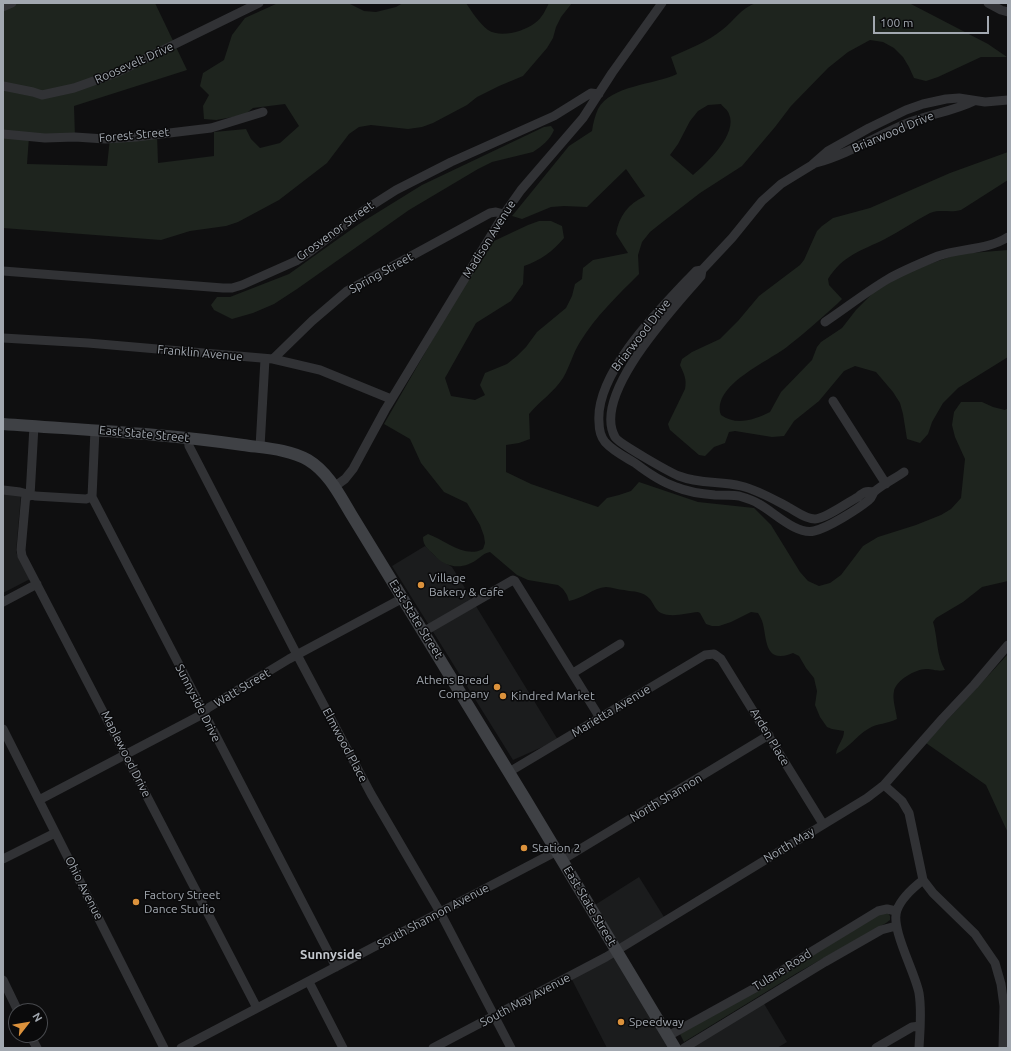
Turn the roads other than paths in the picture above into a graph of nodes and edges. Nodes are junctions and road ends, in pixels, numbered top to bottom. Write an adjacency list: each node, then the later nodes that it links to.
1 (12, 3): 5 (street)
2 (259, 3): 7 (street, Roosevelt Drive)
3 (662, 3): 8 (street, Madison Avenue)
4 (988, 3): 6 (street)
5 (3, 7)
6 (1008, 12)
7 (3, 86)
8 (599, 94): 12 (street, Madison Avenue); 15 (street, Grosvenor Street)
9 (1008, 100): 14 (street, Briarwood Drive)
10 (263, 112): 11 (street, Forest Street)
11 (3, 134)
12 (504, 214): 18 (street, Spring Street); 19 (street, Madison Avenue)
13 (1008, 237): 16 (street)
14 (702, 270): 30 (street, Briarwood Drive); 30 (street, Briarwood Drive)
15 (3, 271)
16 (825, 322)
17 (3, 338): 18 (street, Franklin Avenue)
18 (269, 359): 19 (street, Franklin Avenue); 25 (street)
19 (391, 399): 28 (street, Madison Avenue)
20 (833, 400): 27 (street)
21 (3, 424): 22 (main road, East State Street)
22 (34, 426): 23 (main road, East State Street); 31 (street, Maplewood Drive)
23 (94, 430): 24 (main road, East State Street); 32 (street, Sunnyside Drive)
24 (188, 437): 25 (main road, East State Street); 40 (street, Elmwood Place)
25 (260, 447): 28 (main road, East State Street)
26 (904, 472): 27 (street, Briarwood Drive)
27 (886, 484): 30 (street, Briarwood Drive)
28 (334, 487): 34 (main road, East State Street)
29 (3, 490): 31 (street)
30 (874, 492)
31 (28, 495): 32 (street); 33 (street, Maplewood Drive)
32 (92, 498): 42 (street, Sunnyside Drive)
33 (37, 584): 35 (street); 46 (street, Maplewood Drive)
34 (402, 598): 36 (main road, East State Street); 40 (street, Watt Street)
35 (3, 602)
36 (424, 632): 41 (street); 47 (main road, East State Street)
37 (620, 644): 41 (street)
38 (1008, 645): 48 (street, North May)
39 (714, 654): 43 (street, Marietta Avenue); 45 (street, Arden Place)
40 (297, 655): 42 (street, Watt Street); 56 (street, Elmwood Place)
41 (573, 673): 43 (street)
42 (203, 712): 46 (street, Watt Street); 59 (street, Sunnyside Drive)
43 (600, 718): 47 (street, Marietta Avenue)
44 (3, 729): 49 (street, Ohio Avenue)
45 (769, 735): 50 (street, Arden Place); 52 (street, North Shannon)
46 (125, 754): 49 (street, Watt Street); 63 (street, Maplewood Drive)
47 (509, 772): 52 (main road, East State Street)
48 (884, 785): 50 (street, North May); 54 (street)
49 (39, 800): 51 (street, Ohio Avenue)
50 (823, 824): 58 (street, North May)
51 (56, 833): 53 (street); 67 (street, Ohio Avenue)
52 (560, 856): 56 (street, South Shannon Avenue); 58 (main road, East State Street)
53 (3, 859)
54 (923, 880): 55 (street); 76 (street)
55 (896, 911): 57 (street); 66 (street, Tulane Road)
56 (440, 912): 59 (street, South Shannon Avenue); 64 (street, Elmwood Place)
57 (896, 926): 65 (street); 73 (street, Tulane Road)
58 (616, 950): 64 (street, South May Avenue); 66 (main road, East State Street)
59 (336, 967): 61 (street, South Shannon Avenue)
60 (3, 980): 62 (street)
61 (309, 982): 63 (street, South Shannon Avenue); 69 (street)
62 (14, 1003)
63 (257, 1008): 68 (street, South Shannon Avenue)
64 (494, 1016): 70 (street, South May Avenue); 71 (street, Elmwood Place)
65 (920, 1026): 74 (street); 75 (street)
66 (668, 1036): 72 (main road, East State Street)
67 (164, 1048)
68 (180, 1048)
69 (343, 1048)
70 (433, 1048)
71 (511, 1048)
72 (675, 1048)
73 (684, 1048)
74 (876, 1048)
75 (919, 1048)
76 (1003, 1048)

